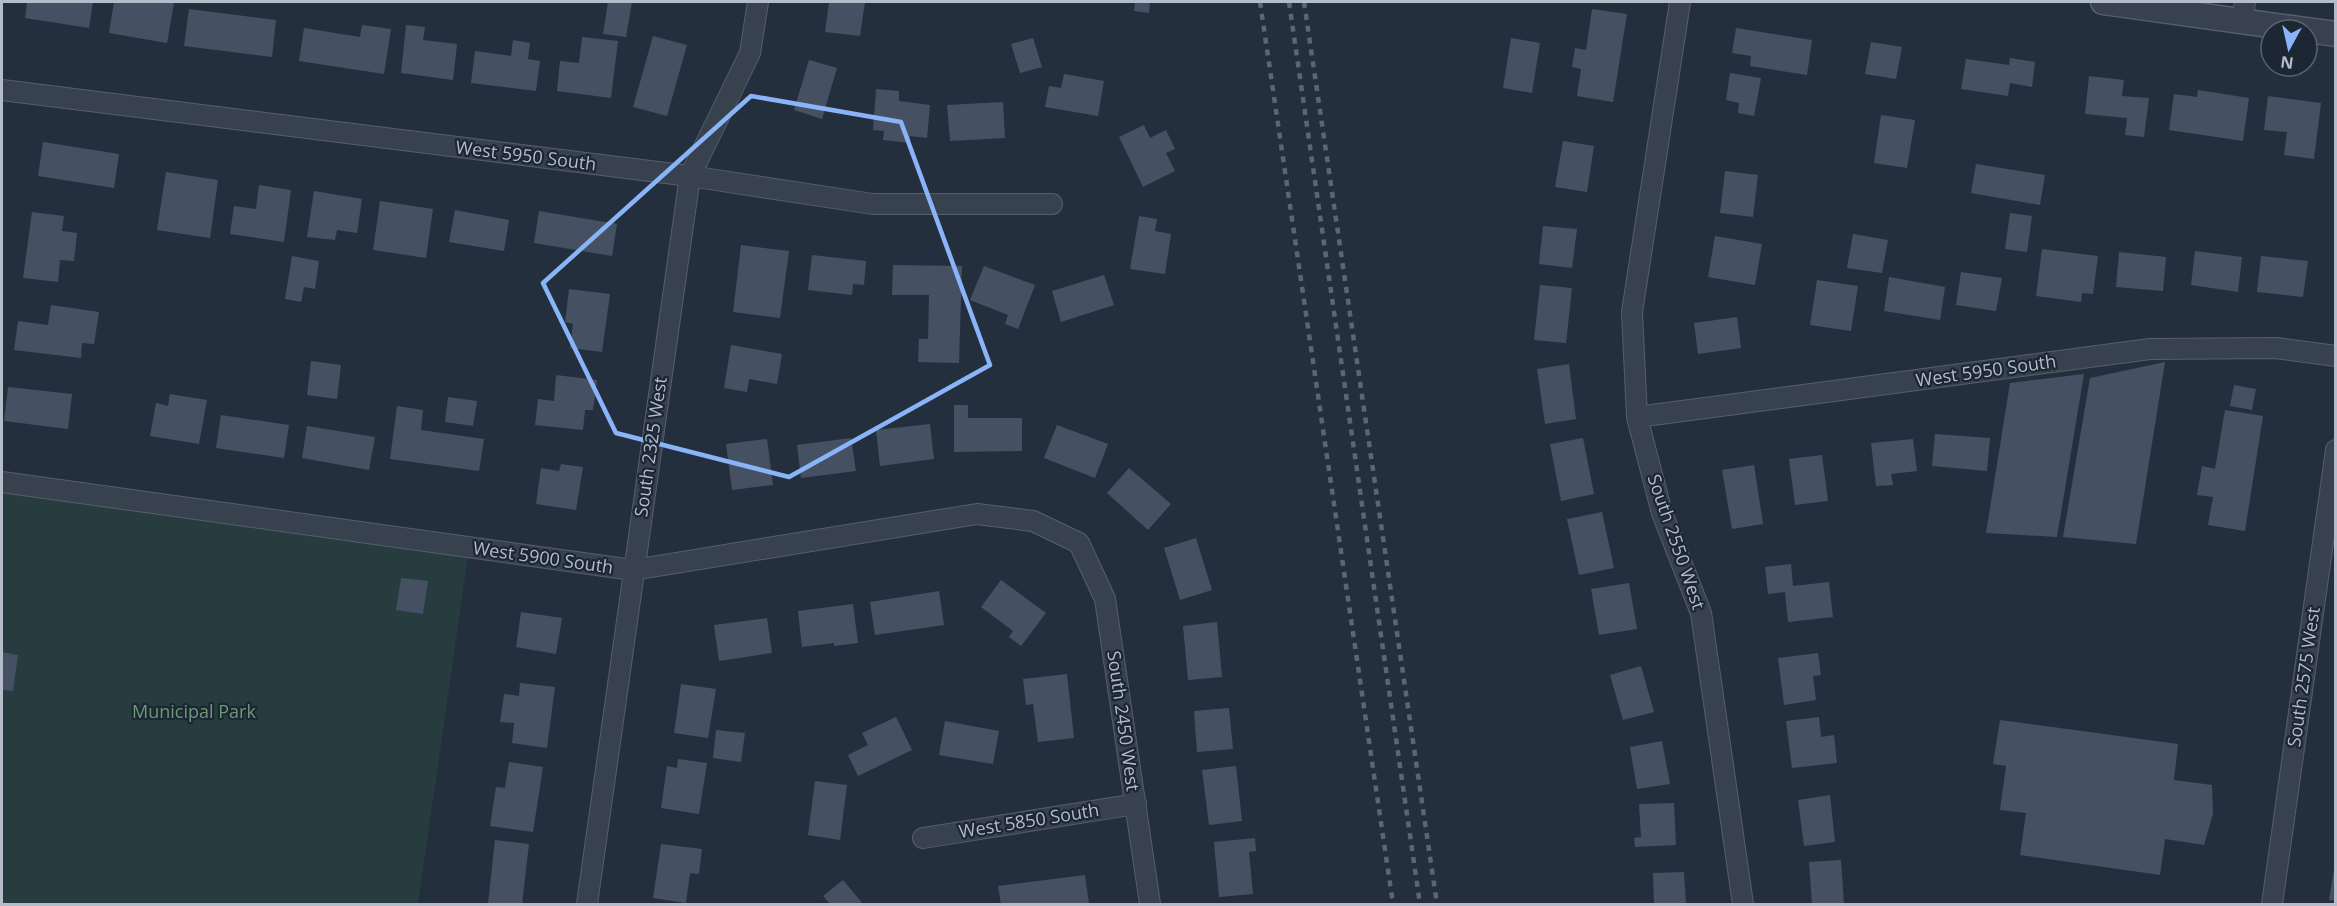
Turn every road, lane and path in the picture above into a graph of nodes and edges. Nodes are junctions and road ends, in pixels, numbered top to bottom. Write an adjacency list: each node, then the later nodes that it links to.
1 (758, 2): 9 (street, South 2325 West)
2 (1680, 2): 12 (street, South 2550 West)
3 (2103, 2): 4 (street)
4 (2244, 11): 5 (street)
5 (2267, 18)
6 (2319, 32): 7 (street)
7 (2336, 34)
8 (2, 90): 9 (street, West 5950 South)
9 (690, 176): 10 (street, West 5950 South); 16 (street, South 2325 West)
10 (1052, 204)
11 (2336, 356): 12 (street, West 5950 South)
12 (1637, 417): 21 (street, South 2550 West)
13 (2336, 450): 22 (street, South 2575 West)
14 (2, 482): 16 (street, West 5900 South)
15 (1079, 543): 16 (street, West 5900 South); 17 (street, South 2450 West)
16 (633, 570): 19 (street, South 2325 West)
17 (1136, 804): 18 (street, West 5850 South); 20 (street, South 2450 West)
18 (923, 838)
19 (587, 904)
20 (1150, 904)
21 (1743, 904)
22 (2272, 904)

